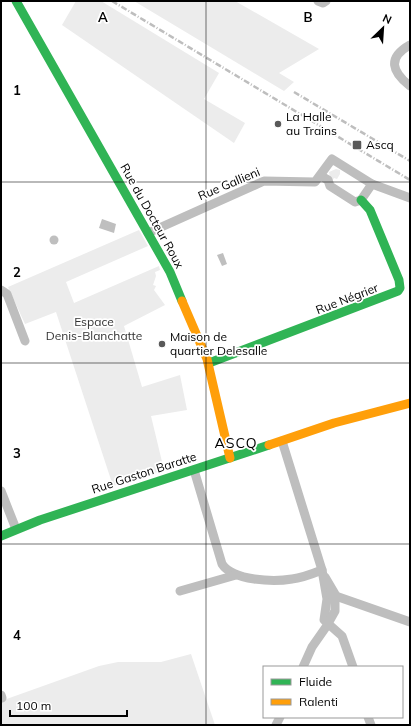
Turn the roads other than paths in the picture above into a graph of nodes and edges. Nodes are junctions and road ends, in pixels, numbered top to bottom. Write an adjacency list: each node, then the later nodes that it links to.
1 (16, 1): 10 (street, Rue du Docteur Roux)
2 (318, 1): 3 (street)
3 (326, 1)
4 (410, 45): 5 (street)
5 (410, 86)
6 (321, 176): 7 (street); 9 (street); 10 (street, Rue Gallieni)
7 (372, 184): 8 (street); 9 (street)
8 (410, 198)
9 (361, 200): 13 (street, Rue Négrier)
10 (148, 233): 13 (street, Rue du Docteur Roux)
11 (1, 290): 12 (street)
12 (25, 342)
13 (208, 363): 16 (street, Rue du Docteur Roux)
14 (410, 404): 15 (street, Rue Gaston Baratte)
15 (282, 441): 16 (street, Rue Gaston Baratte); 21 (street)
16 (230, 458): 17 (street, Rue Gaston Baratte)
17 (194, 470): 19 (street, Rue Gaston Baratte); 22 (street)
18 (1, 491): 19 (street)
19 (16, 529): 20 (street, Rue Gaston Baratte)
20 (1, 536)
21 (318, 571): 22 (street); 24 (street)
22 (236, 575): 23 (street)
23 (180, 591)
24 (330, 594): 25 (street); 26 (street)
25 (410, 622)
26 (328, 624): 27 (street); 28 (street)
27 (303, 666)
28 (353, 666)

